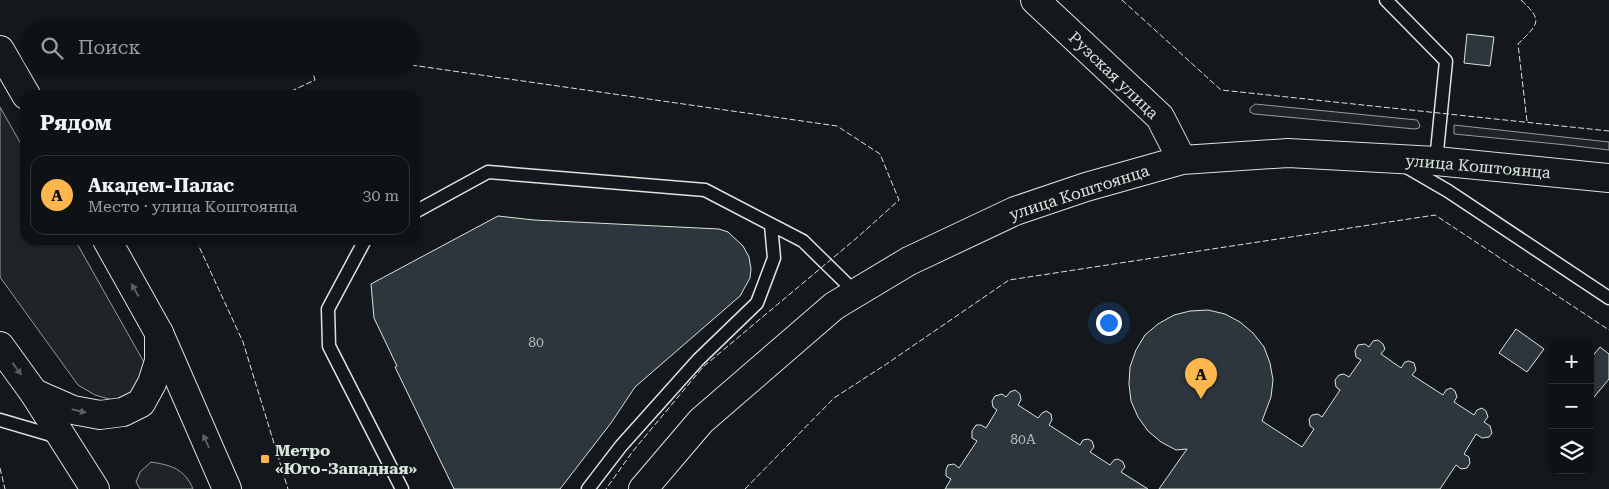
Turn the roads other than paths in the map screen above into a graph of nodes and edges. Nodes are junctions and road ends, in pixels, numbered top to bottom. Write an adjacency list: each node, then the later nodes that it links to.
1 (1035, 0): 6 (street, Рузская улица)
2 (1386, 0): 7 (lane)
3 (0, 50): 4 (street)
4 (23, 90)
5 (1392, 159): 6 (street, улица Коштоянца); 7 (street, улица Коштоянца); 14 (lane)
6 (1182, 160): 13 (street, улица Коштоянца)
7 (1436, 161): 8 (street, улица Коштоянца)
8 (1609, 178)
9 (420, 209): 10 (lane)
10 (771, 225): 13 (lane); 23 (lane)
11 (110, 245): 15 (street, one-way to 11)
12 (363, 245): 22 (lane)
13 (856, 293): 24 (street, улица Коштоянца)
14 (1609, 298)
15 (159, 333): 17 (street, one-way to 15); 21 (street, one-way to 15)
16 (0, 346): 17 (street, one-way to 17)
17 (34, 393): 19 (street)
18 (0, 420): 19 (lane)
19 (64, 439): 20 (street)
20 (95, 489)
21 (228, 489)
22 (402, 489)
23 (588, 489)
24 (643, 489)

